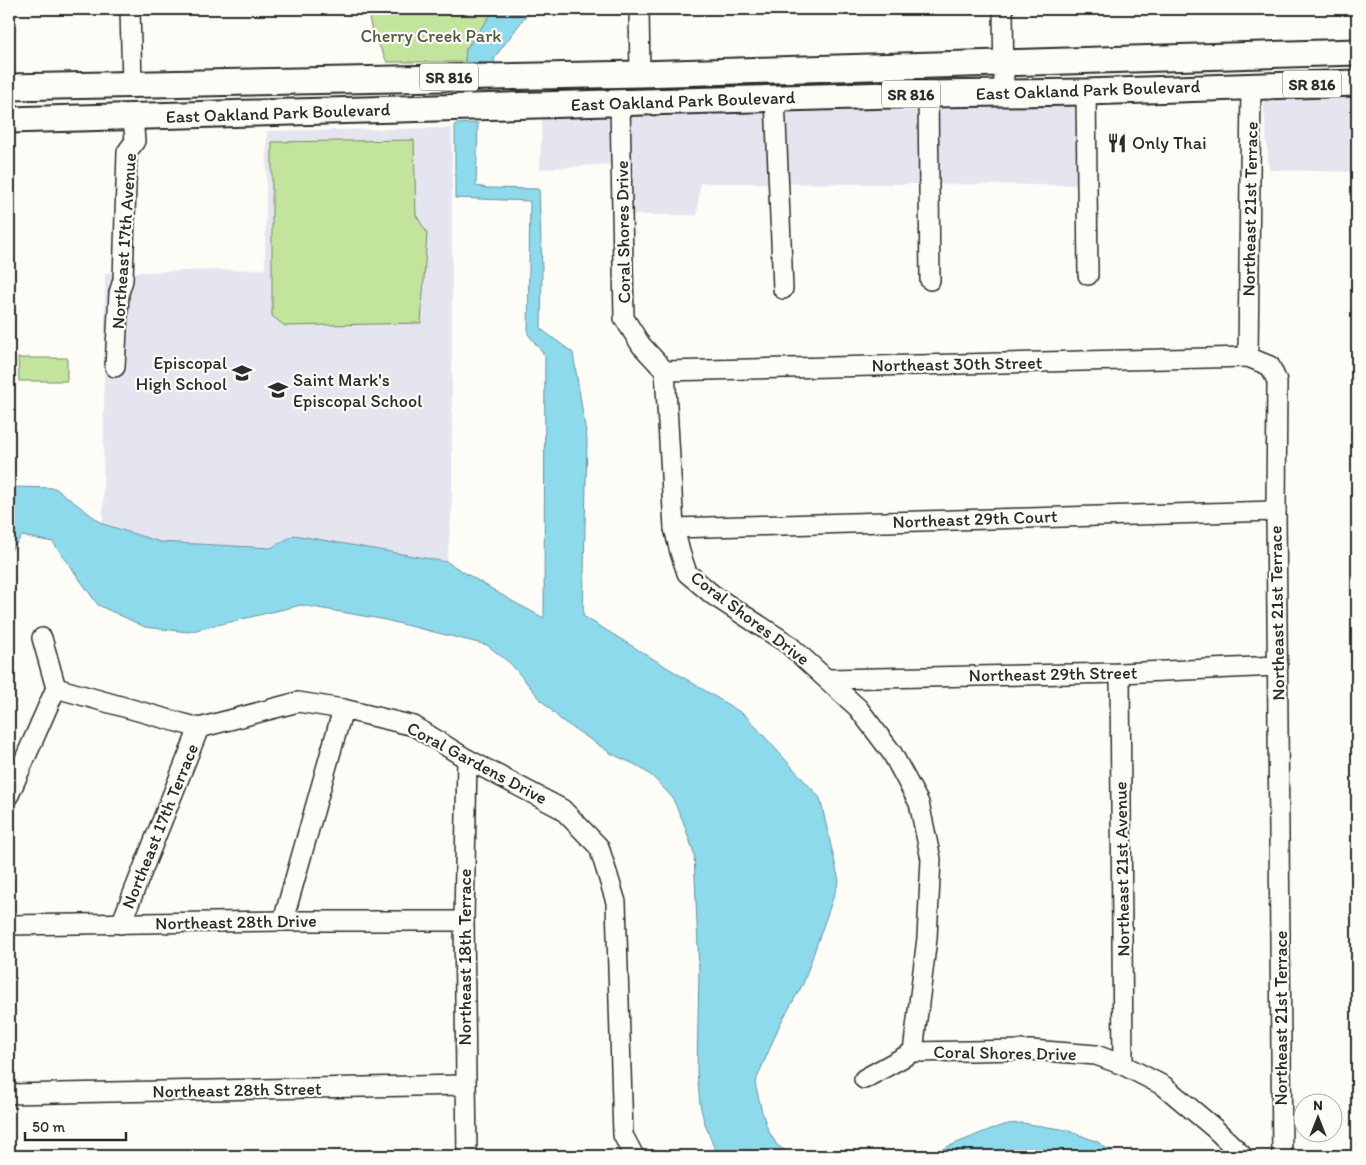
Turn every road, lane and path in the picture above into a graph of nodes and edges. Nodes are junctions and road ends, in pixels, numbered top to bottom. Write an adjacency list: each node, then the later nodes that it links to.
1 (130, 9): 10 (street)
2 (639, 9): 7 (street)
3 (1003, 9): 6 (street)
4 (1357, 52): 5 (main road, East Oakland Park Boulevard / SR 816)
5 (1292, 54): 6 (main road, East Oakland Park Boulevard / SR 816); 12 (main road)
6 (1003, 62): 7 (main road, East Oakland Park Boulevard / SR 816); 15 (street)
7 (640, 74): 8 (main road, East Oakland Park Boulevard / SR 816); 18 (main road)
8 (516, 76): 11 (main road, East Oakland Park Boulevard / SR 816); 19 (main road)
9 (1357, 83): 12 (main road, East Oakland Park Boulevard / SR 816)
10 (132, 84): 11 (main road, East Oakland Park Boulevard / SR 816); 13 (main road, East Oakland Park Boulevard / SR 816); 20 (main road)
11 (164, 84): 21 (main road)
12 (1260, 85): 14 (main road, East Oakland Park Boulevard / SR 816); 26 (street, Northeast 21st Terrace)
13 (9, 87)
14 (1086, 92): 15 (main road, East Oakland Park Boulevard / SR 816); 23 (street)
15 (1004, 93): 16 (main road, East Oakland Park Boulevard / SR 816)
16 (928, 94): 17 (main road, East Oakland Park Boulevard / SR 816); 24 (street)
17 (776, 98): 18 (main road, East Oakland Park Boulevard / SR 816); 25 (street)
18 (620, 102): 19 (main road, East Oakland Park Boulevard / SR 816); 28 (street, Coral Shores Drive)
19 (502, 106): 21 (main road, East Oakland Park Boulevard / SR 816)
20 (100, 117): 21 (main road, East Oakland Park Boulevard / SR 816); 22 (main road, East Oakland Park Boulevard / SR 816)
21 (133, 117): 27 (street, Northeast 17th Avenue)
22 (9, 120)
23 (1088, 275)
24 (930, 280)
25 (783, 289)
26 (1248, 357): 28 (street, Northeast 30th Street); 29 (street, Northeast 21st Terrace)
27 (115, 367)
28 (666, 371): 30 (street, Coral Shores Drive)
29 (1276, 511): 30 (street, Northeast 29th Court); 32 (street, Northeast 21st Terrace)
30 (674, 528): 34 (street, Coral Shores Drive)
31 (42, 638): 35 (street)
32 (1278, 666): 33 (street, Northeast 29th Street); 52 (street, Northeast 21st Terrace)
33 (1120, 673): 34 (street, Northeast 29th Street); 45 (street, Northeast 21st Avenue)
34 (828, 679): 44 (street, Coral Shores Drive)
35 (56, 688): 37 (street); 39 (street)
36 (343, 709): 37 (street, Coral Gardens Drive); 38 (street, Coral Gardens Drive); 40 (street)
37 (199, 728): 42 (street, Northeast 17th Terrace)
38 (467, 759): 41 (street, Northeast 18th Terrace); 50 (street, Coral Gardens Drive)
39 (9, 795)
40 (283, 921): 41 (street, Northeast 28th Drive); 42 (street, Northeast 28th Drive)
41 (464, 921): 47 (street, Northeast 18th Terrace)
42 (121, 924): 43 (street, Northeast 28th Drive)
43 (9, 925)
44 (913, 1052): 45 (street, Coral Shores Drive); 46 (street, Coral Shores Drive)
45 (1124, 1065): 51 (street, Coral Shores Drive)
46 (864, 1079)
47 (465, 1086): 48 (street, Northeast 28th Street); 49 (street, Northeast 18th Terrace)
48 (9, 1094)
49 (467, 1156)
50 (634, 1156)
51 (1243, 1156)
52 (1282, 1156)

